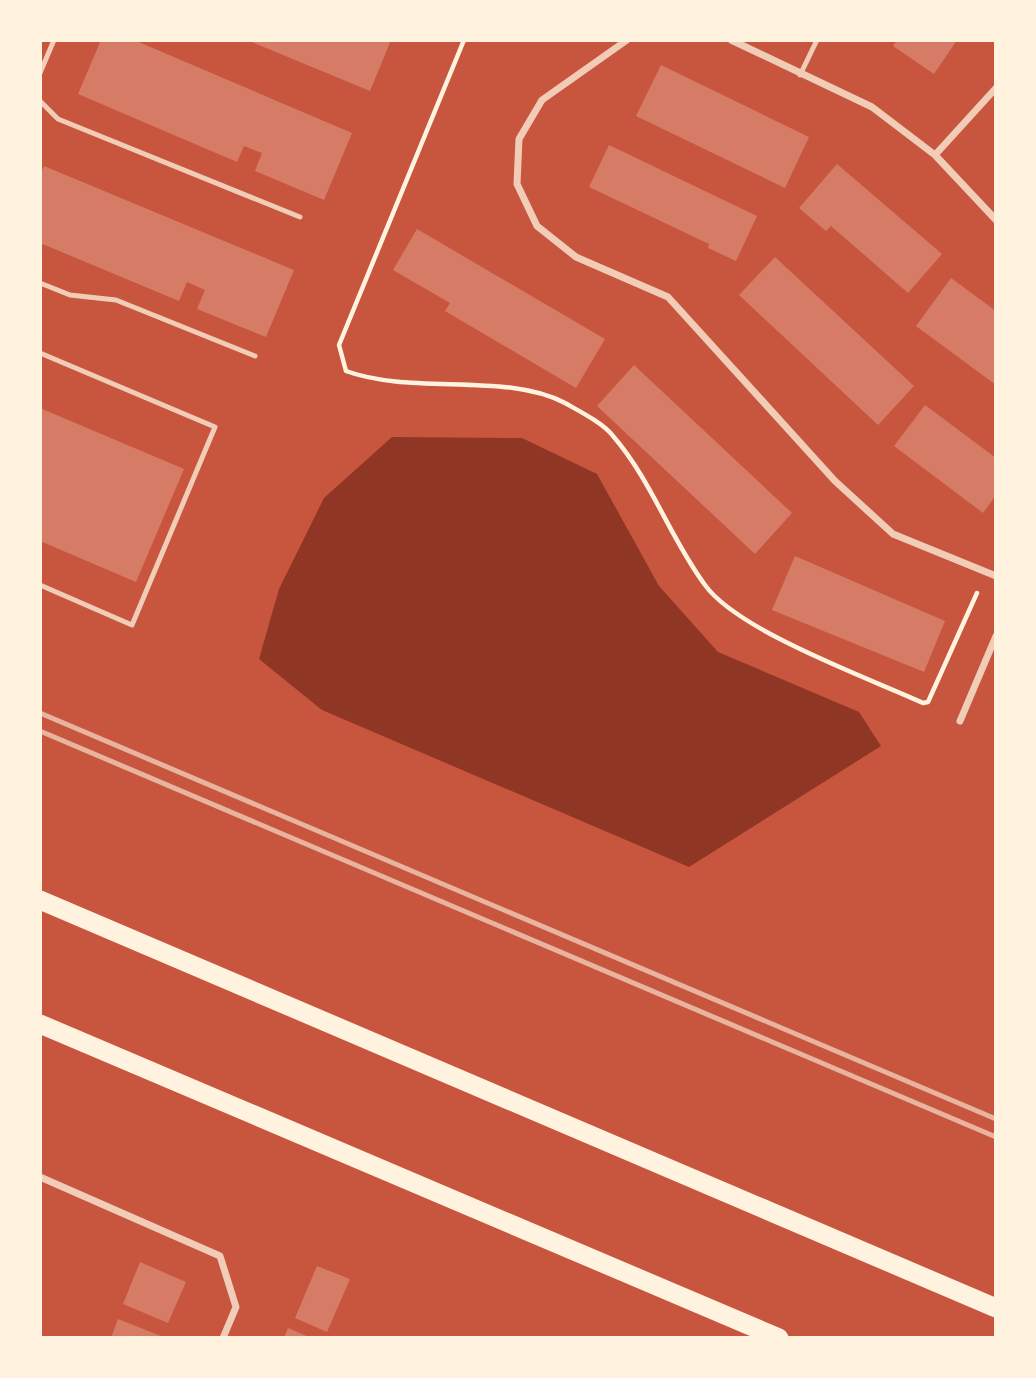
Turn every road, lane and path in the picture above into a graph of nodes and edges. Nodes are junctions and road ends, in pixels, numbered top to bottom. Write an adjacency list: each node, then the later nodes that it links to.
1 (54, 40): 6 (lane)
2 (464, 40): 18 (path)
3 (627, 40): 16 (street)
4 (731, 40): 7 (street)
5 (817, 40): 7 (lane)
6 (40, 73)
7 (800, 75): 10 (street)
8 (996, 88): 10 (street)
9 (40, 101): 11 (lane)
10 (935, 155): 12 (street)
11 (300, 218)
12 (996, 220)
13 (40, 283): 15 (lane)
14 (40, 353): 17 (lane)
15 (256, 356)
16 (996, 576)
17 (40, 585)
18 (977, 593)
19 (996, 636): 20 (street)
20 (960, 721)
21 (40, 900): 24 (highway)
22 (40, 1024): 26 (highway)
23 (40, 1177): 25 (street)
24 (996, 1308)
25 (223, 1338)
26 (779, 1338)

